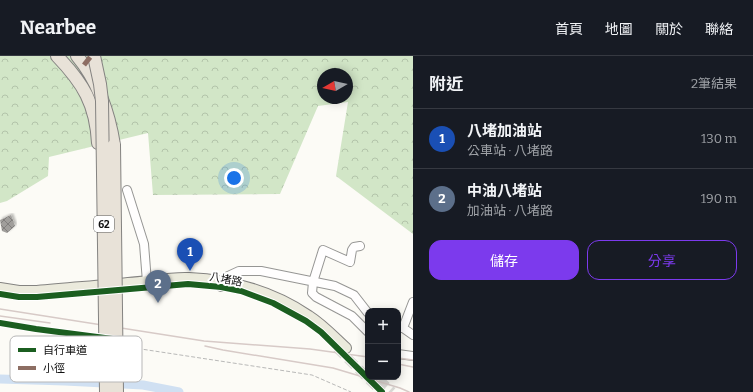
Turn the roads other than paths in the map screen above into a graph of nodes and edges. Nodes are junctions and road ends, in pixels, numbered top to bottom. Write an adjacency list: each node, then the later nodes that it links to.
1 (57, 56): 8 (highway, bridge)
2 (66, 56): 6 (highway)
3 (77, 56): 6 (highway)
4 (94, 56): 8 (highway, 62, bridge)
5 (101, 56): 23 (highway, 62)
6 (110, 145): 22 (highway); 24 (highway, bridge)
7 (127, 190): 10 (street)
8 (104, 244): 21 (highway, 62, bridge)
9 (360, 246): 11 (street)
10 (147, 282): 12 (main road, 八堵路); 13 (main road, 八堵路)
11 (313, 282): 12 (street); 16 (street); 18 (street)
12 (222, 284): 14 (main road, 八堵路); 25 (main road, 八堵路)
13 (0, 288)
14 (0, 294)
15 (413, 302): 17 (street)
16 (365, 309)
17 (401, 326)
18 (365, 329)
19 (401, 329): 20 (street)
20 (413, 335)
21 (105, 336)
22 (112, 336)
23 (112, 336)
24 (115, 336)
25 (341, 348)
26 (401, 354): 27 (street)
27 (413, 356)
28 (106, 382): 32 (highway, 62, bridge)
29 (112, 382): 33 (highway)
30 (112, 382): 33 (highway, 62)
31 (117, 382): 34 (highway, bridge)
32 (106, 392)
33 (112, 392)
34 (117, 392)

